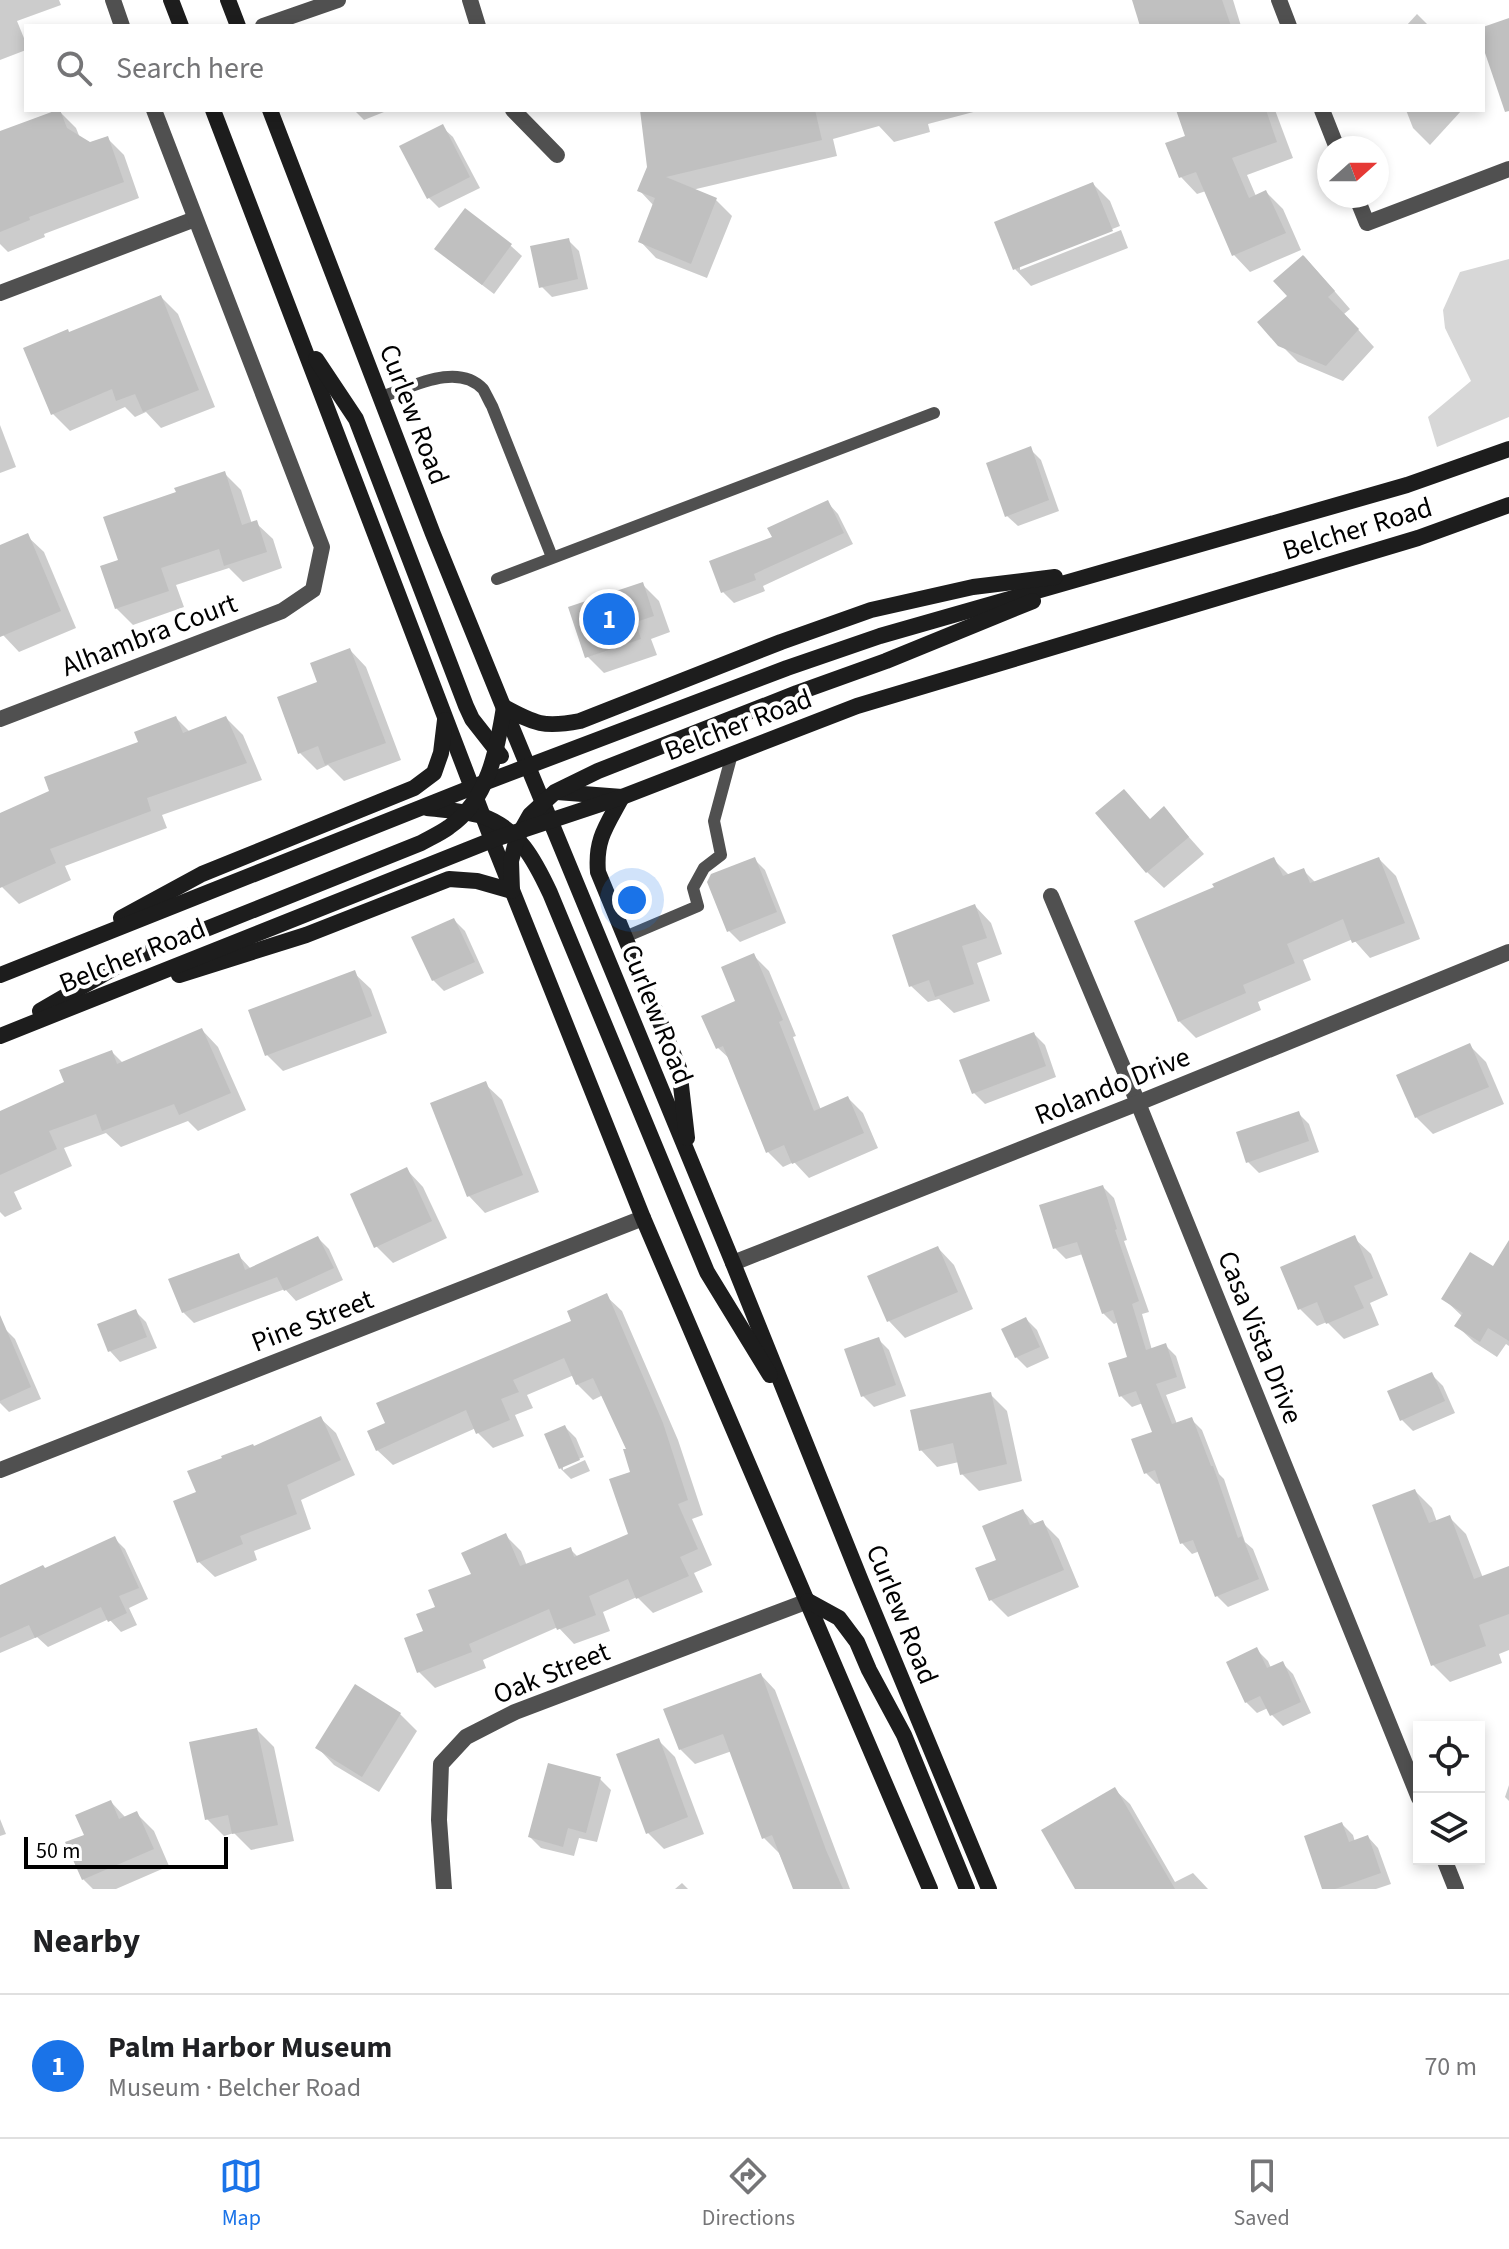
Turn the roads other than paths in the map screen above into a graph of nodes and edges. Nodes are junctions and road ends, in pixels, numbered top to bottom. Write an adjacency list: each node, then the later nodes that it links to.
1 (113, 0): 7 (street)
2 (171, 0): 8 (main road)
3 (228, 0): 9 (main road)
4 (338, 0): 10 (street)
5 (470, 0): 11 (street)
6 (1279, 0): 12 (street)
7 (121, 24)
8 (180, 24)
9 (237, 24)
10 (269, 24)
11 (477, 24)
12 (1288, 24)
13 (155, 112): 22 (street)
14 (214, 112): 24 (main road)
15 (271, 112): 25 (main road, Curlew Road)
16 (515, 112): 19 (street)
17 (1323, 112): 18 (street)
18 (1332, 136)
19 (557, 155)
20 (1509, 169): 21 (street)
21 (1361, 208)
22 (195, 219): 23 (street); 34 (street, Alhambra Court)
23 (0, 293)
24 (299, 334): 33 (main road); 35 (main road)
25 (381, 397): 29 (lane); 32 (main road, Curlew Road)
26 (934, 413): 29 (lane)
27 (1509, 449): 30 (main road, Belcher Road)
28 (1509, 505): 36 (main road, Belcher Road)
29 (552, 557): 31 (lane)
30 (1105, 571): 32 (main road); 37 (main road, Belcher Road); 39 (main road)
31 (497, 579)
32 (504, 707): 35 (main road); 37 (main road, Curlew Road)
33 (445, 715): 38 (main road); 50 (main road)
34 (0, 719)
35 (496, 752): 37 (main road); 38 (main road)
36 (732, 754): 40 (main road, Belcher Road); 49 (lane)
37 (522, 770): 38 (main road, Belcher Road); 39 (main road, Curlew Road)
38 (478, 789): 41 (main road, Belcher Road); 42 (main road); 43 (main road)
39 (548, 797): 40 (main road); 44 (main road, Curlew Road); 45 (main road)
40 (622, 797): 44 (main road, Belcher Road); 49 (main road)
41 (422, 808): 42 (main road); 50 (main road, Belcher Road)
42 (465, 813): 43 (main road); 54 (main road)
43 (483, 816): 45 (main road); 46 (main road)
44 (550, 822): 45 (main road, Belcher Road); 56 (main road, Curlew Road)
45 (517, 834): 46 (main road, Belcher Road); 47 (main road); 59 (main road)
46 (492, 840): 47 (main road); 53 (main road, Belcher Road)
47 (512, 891): 53 (main road); 57 (main road)
48 (1051, 896): 55 (street, Casa Vista Drive)
49 (625, 937): 56 (main road)
50 (59, 952): 52 (main road, Belcher Road)
51 (1509, 952): 55 (street, Rolando Drive)
52 (0, 975)
53 (45, 1018): 54 (main road, Belcher Road)
54 (0, 1035)
55 (1138, 1103): 58 (street, Rolando Drive); 62 (street, Casa Vista Drive)
56 (689, 1156): 58 (main road, Curlew Road)
57 (643, 1218): 60 (street, Pine Street); 61 (main road)
58 (733, 1263): 59 (main road, Curlew Road)
59 (794, 1414): 67 (main road, Curlew Road)
60 (0, 1470)
61 (808, 1601): 64 (street, Oak Street); 65 (main road); 66 (main road)
62 (1417, 1793)
63 (1446, 1865): 68 (street)
64 (444, 1889)
65 (930, 1889)
66 (967, 1889)
67 (989, 1889)
68 (1456, 1889)

